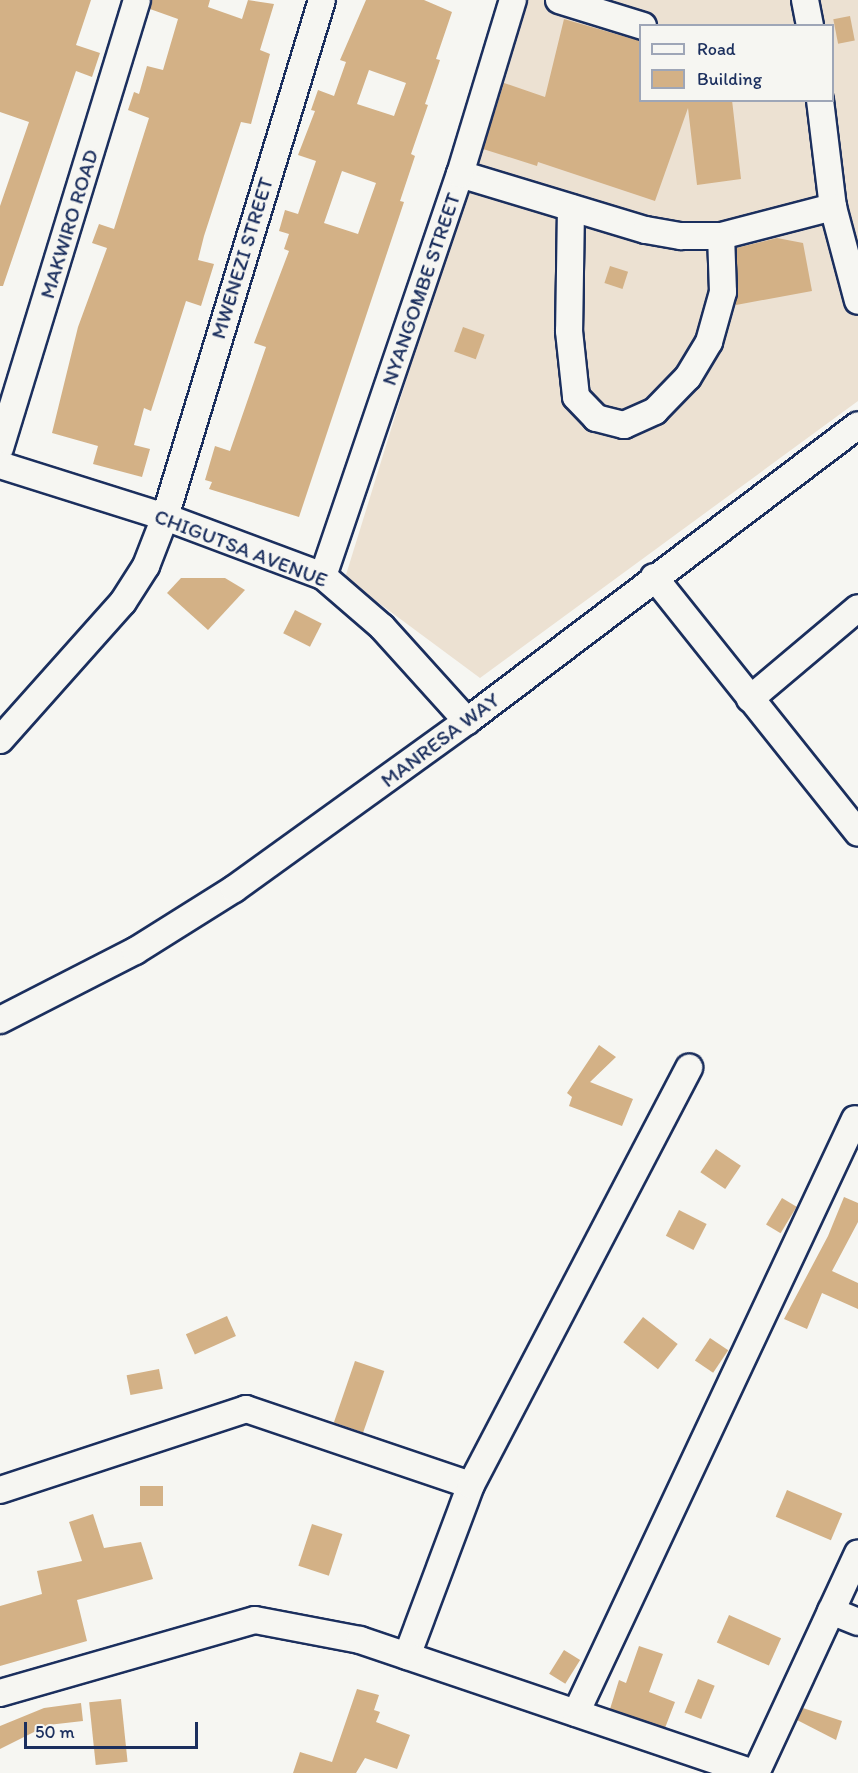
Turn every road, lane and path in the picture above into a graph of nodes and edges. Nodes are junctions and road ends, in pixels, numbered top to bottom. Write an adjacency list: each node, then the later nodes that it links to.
1 (137, 0): 15 (street, MAKWIRO ROAD)
2 (322, 0): 17 (street, MWENEZI STREET)
3 (513, 0): 9 (street, NYANGOMBE STREET)
4 (559, 0): 7 (street)
5 (805, 0): 6 (street)
6 (810, 24)
7 (639, 25)
8 (820, 102): 10 (street)
9 (460, 174): 11 (street); 18 (street, NYANGOMBE STREET)
10 (833, 207): 12 (street); 13 (street)
11 (571, 208): 12 (street); 12 (street)
12 (720, 236)
13 (858, 301)
14 (858, 425): 19 (street, MANRESA WAY)
15 (0, 448)
16 (0, 465): 17 (street, CHIGUTSA AVENUE)
17 (165, 517): 18 (street, CHIGUTSA AVENUE); 23 (street, MWENEZI STREET)
18 (322, 576): 22 (street, CHIGUTSA AVENUE)
19 (654, 577): 21 (street); 22 (street, MANRESA WAY)
20 (858, 608): 21 (street)
21 (750, 699): 24 (street)
22 (467, 721): 25 (street, MANRESA WAY)
23 (0, 740)
24 (858, 833)
25 (0, 1020)
26 (689, 1068): 28 (street)
27 (855, 1119): 35 (street)
28 (471, 1485): 29 (street); 33 (street)
29 (0, 1490)
30 (858, 1552): 31 (street)
31 (831, 1611): 32 (street); 36 (street)
32 (858, 1622)
33 (407, 1656): 34 (street); 35 (street)
34 (0, 1693)
35 (576, 1713): 36 (street)
36 (754, 1773)

